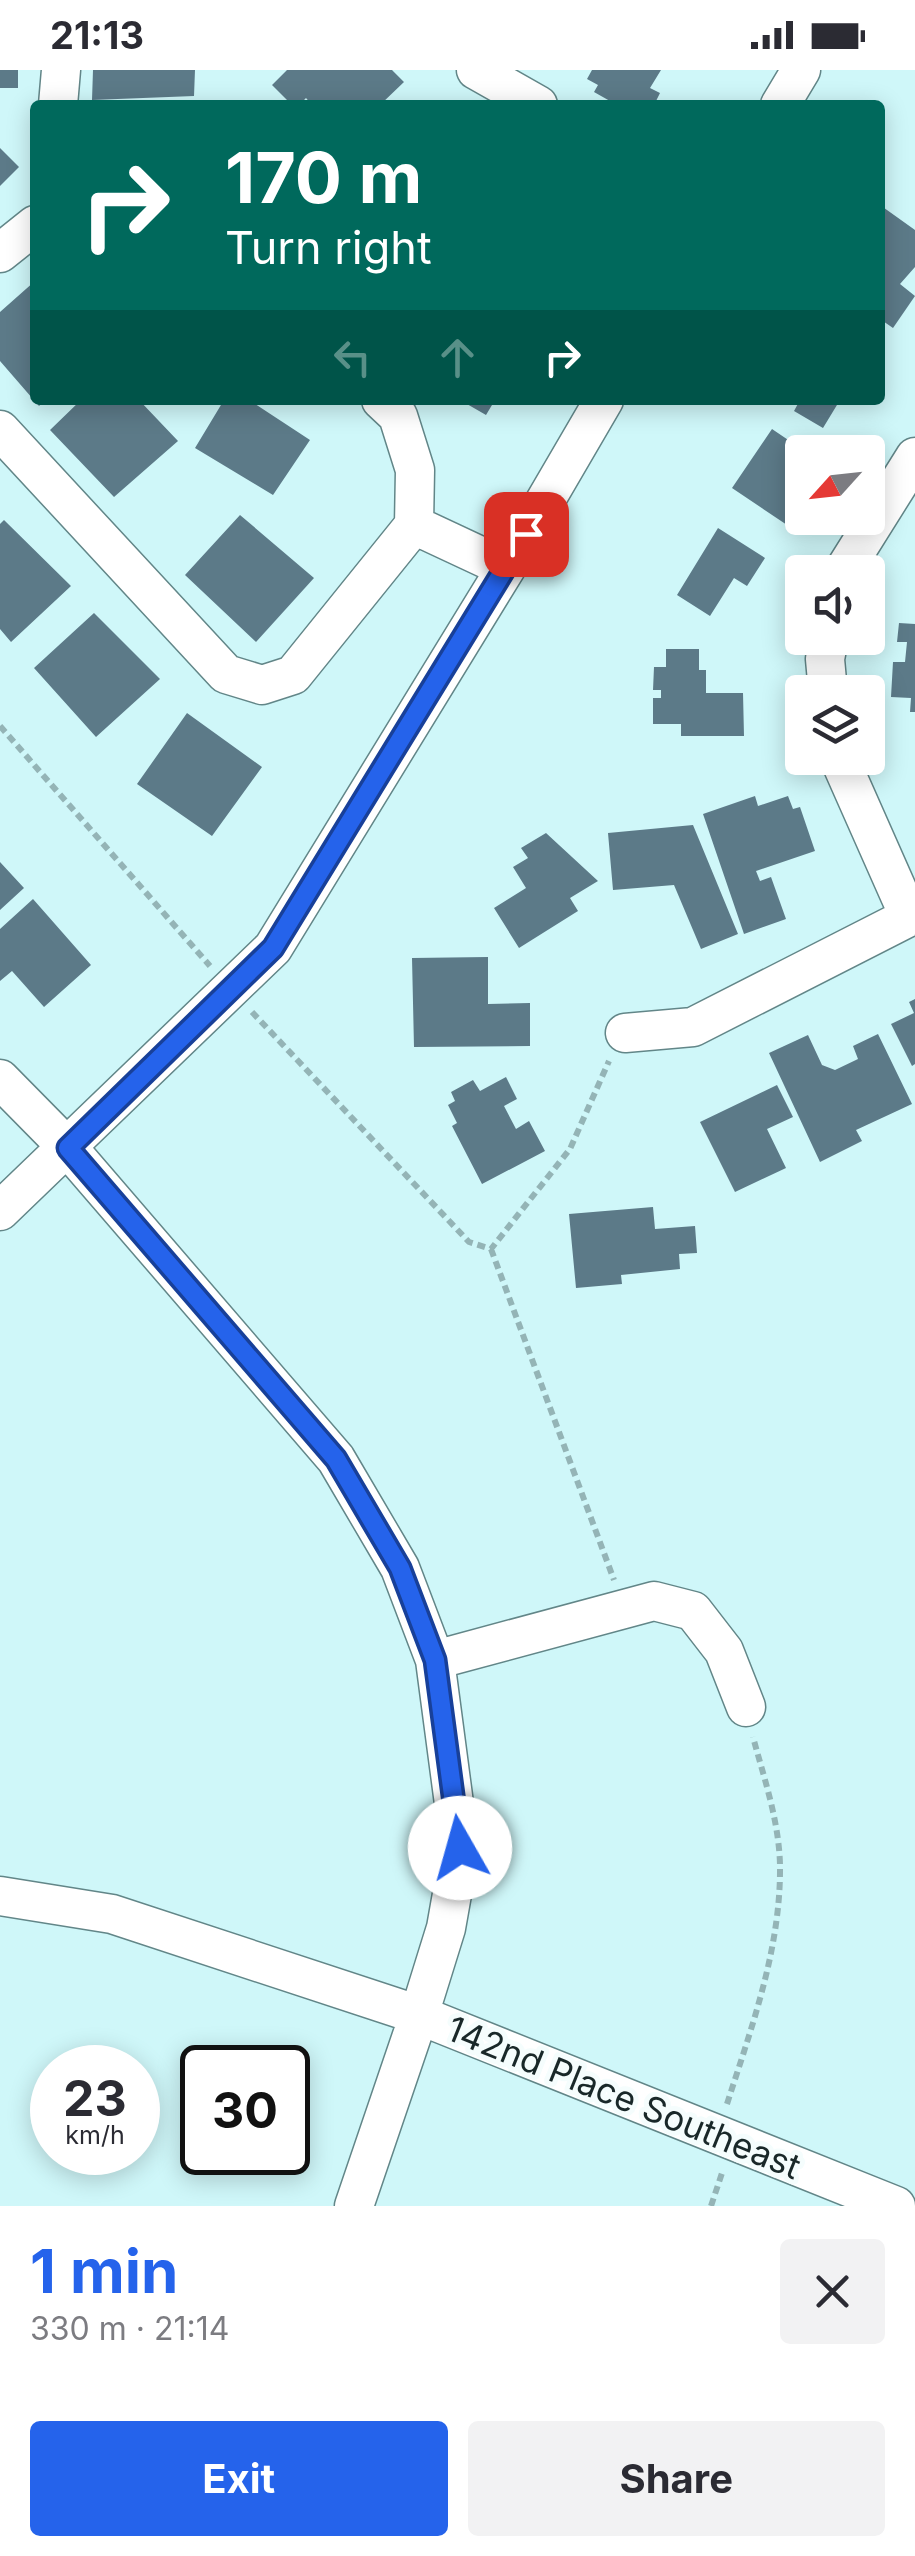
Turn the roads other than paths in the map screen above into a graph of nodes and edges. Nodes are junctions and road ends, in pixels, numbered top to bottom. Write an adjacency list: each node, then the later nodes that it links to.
1 (61, 70): 5 (street)
2 (476, 70): 4 (street)
3 (801, 70): 6 (street)
4 (523, 88)
5 (58, 100)
6 (783, 100)
7 (30, 230): 8 (street)
8 (0, 253)
9 (386, 405): 13 (street)
10 (601, 405): 15 (street)
11 (0, 430): 13 (street)
12 (915, 457): 14 (street)
13 (414, 525): 15 (street)
14 (854, 555)
15 (506, 568): 20 (street)
16 (847, 775): 17 (street)
17 (912, 915): 18 (street)
18 (626, 1034)
19 (0, 1079): 20 (street, 142nd Place Southeast)
20 (68, 1148): 21 (street); 22 (street, 142nd Place Southeast)
21 (0, 1211)
22 (435, 1660): 23 (street); 25 (street, 142nd Place Southeast)
23 (746, 1707)
24 (0, 1896): 25 (street)
25 (420, 2015): 26 (street); 27 (street, 142nd Place Southeast)
26 (354, 2206)
27 (896, 2206)

